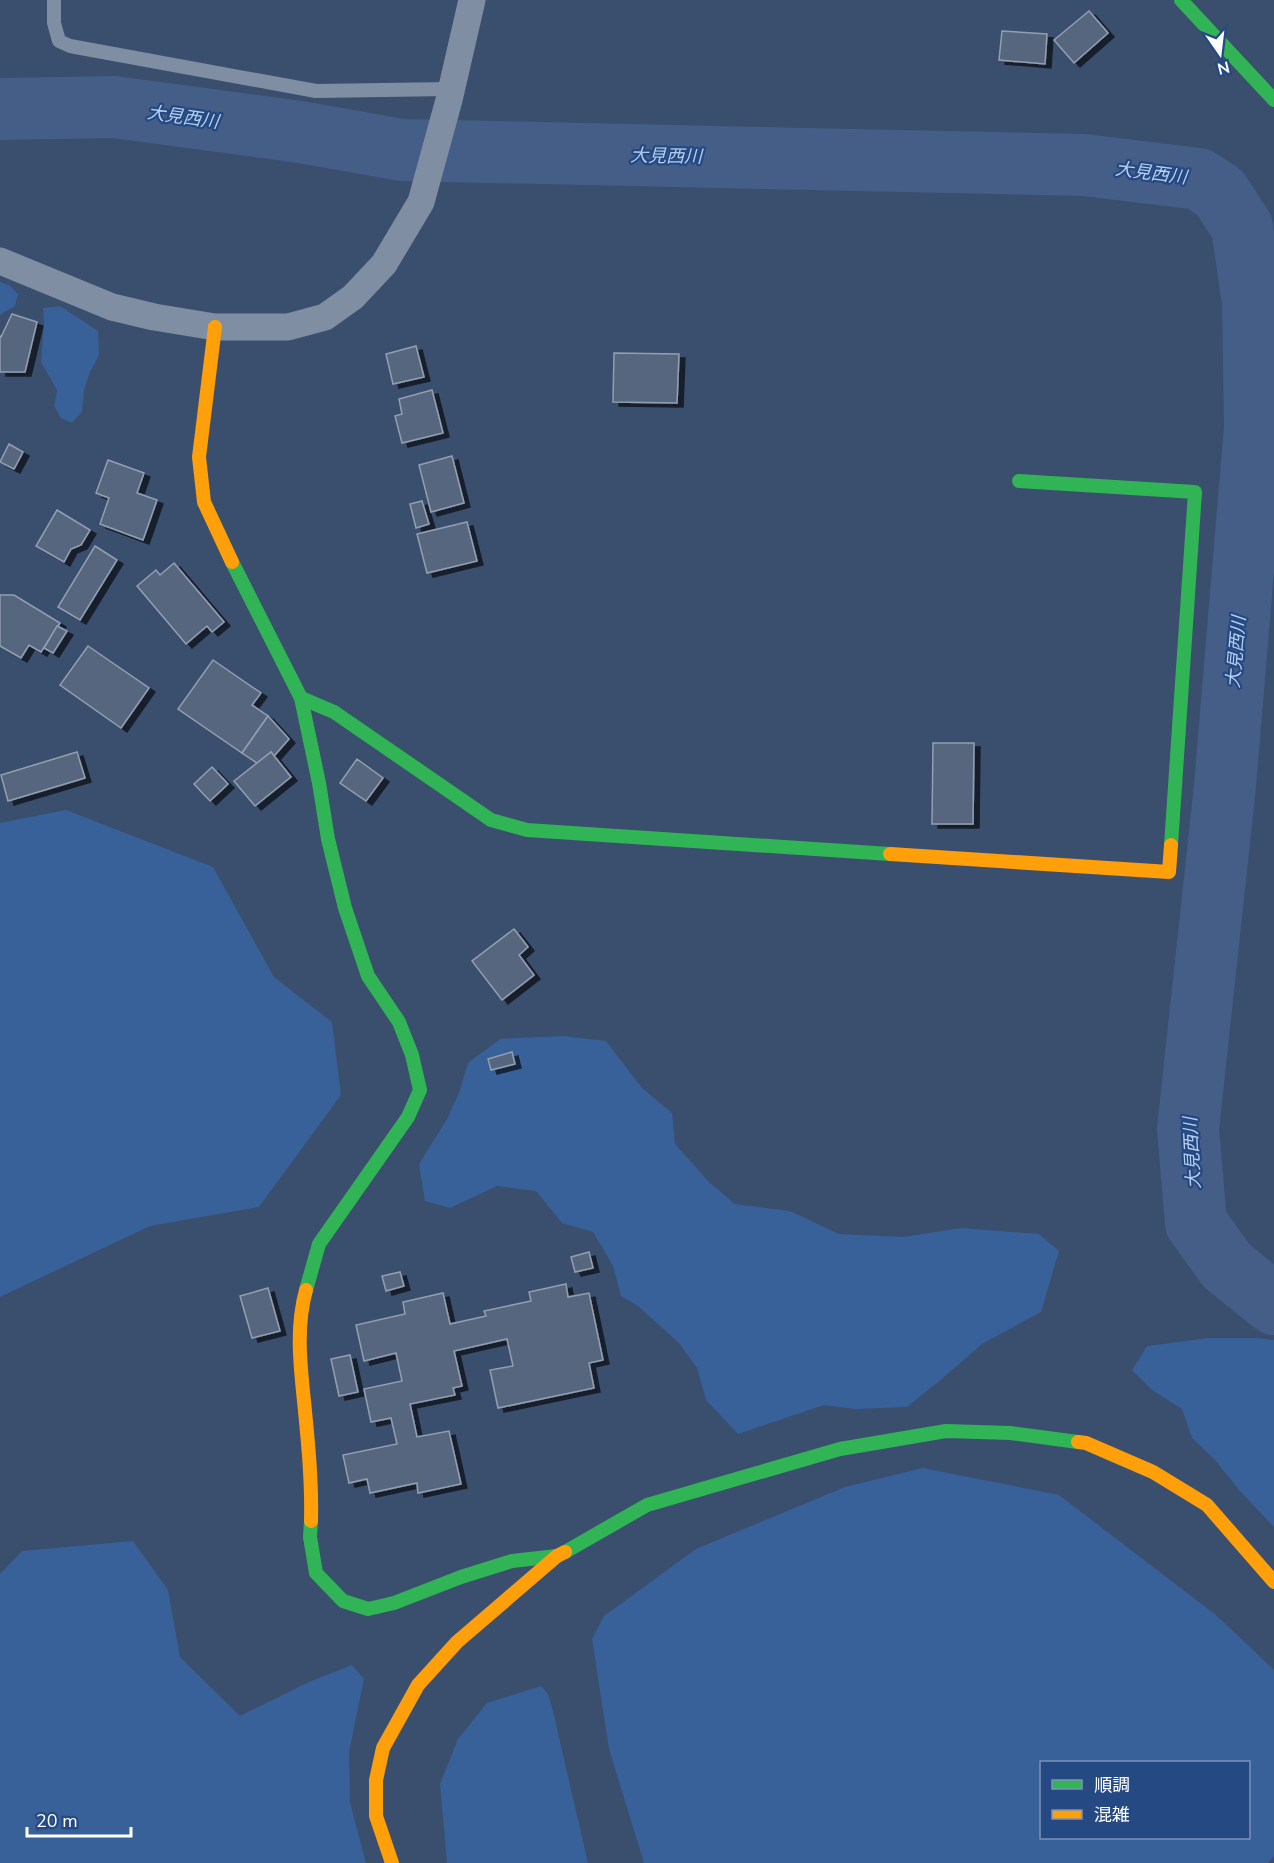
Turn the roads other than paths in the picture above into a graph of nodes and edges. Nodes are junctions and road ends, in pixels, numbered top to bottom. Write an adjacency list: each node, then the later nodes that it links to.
1 (54, 0): 4 (lane)
2 (472, 0): 4 (street)
3 (1181, 0): 5 (street)
4 (450, 94): 7 (street)
5 (1274, 100)
6 (0, 261): 7 (street)
7 (215, 327): 9 (street)
8 (1019, 481): 9 (street)
9 (301, 698): 10 (street)
10 (557, 1556): 11 (street); 12 (street)
11 (1274, 1582)
12 (392, 1863)

